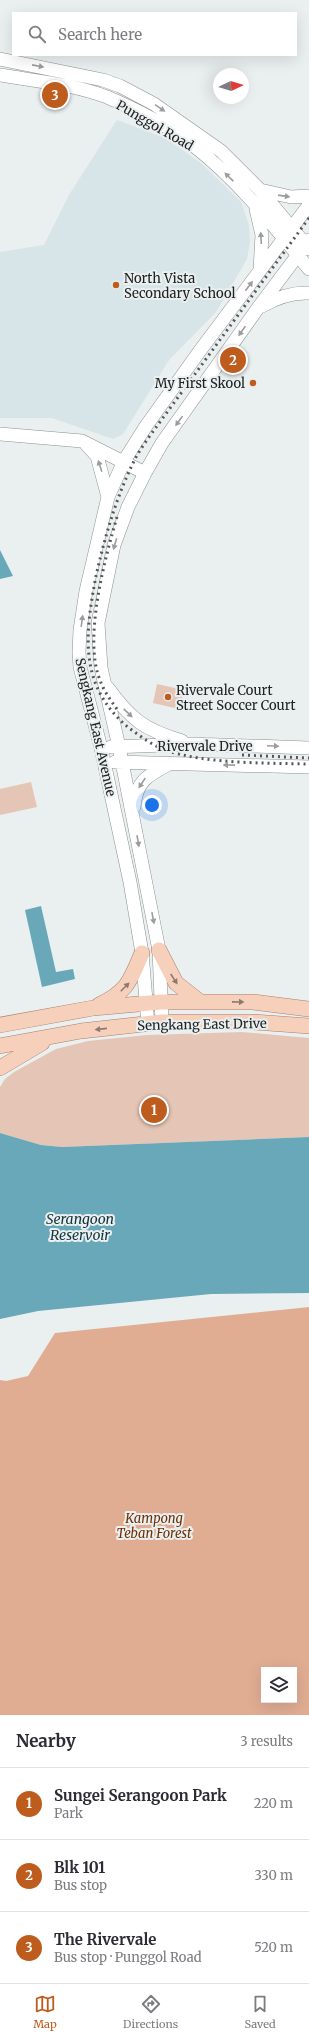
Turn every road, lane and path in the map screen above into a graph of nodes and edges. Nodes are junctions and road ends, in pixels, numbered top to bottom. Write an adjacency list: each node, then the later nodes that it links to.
1 (0, 59): 3 (main road, Punggol Road, one-way to 3)
2 (0, 75): 6 (main road, Punggol Road, one-way to 2)
3 (260, 190): 4 (main road, one-way to 4); 7 (main road, Punggol Road)
4 (309, 196)
5 (309, 205): 7 (main road, Sengkang East Avenue)
6 (255, 206): 7 (main road, Punggol Road); 10 (main road, one-way to 6)
7 (287, 233): 8 (main road, Punggol Road); 10 (main road, Sengkang East Avenue)
8 (305, 247): 9 (main road, Punggol Road); 12 (main road, Sengkang East Avenue)
9 (309, 269)
10 (260, 270): 15 (main road, Sengkang East Avenue, one-way to 10)
11 (309, 293): 12 (main road)
12 (258, 308): 16 (main road, Sengkang East Avenue, one-way to 16)
13 (0, 434): 14 (main road)
14 (82, 441): 15 (main road); 17 (main road, one-way to 14)
15 (124, 461): 16 (main road); 17 (main road, Sengkang East Avenue)
16 (145, 473): 18 (main road, Sengkang East Avenue, one-way to 18)
17 (108, 497): 21 (main road, Sengkang East Avenue, one-way to 17)
18 (104, 682): 19 (main road, one-way to 19); 20 (main road, Sengkang East Avenue)
19 (192, 744): 20 (main road, Rivervale Drive); 22 (main road, Rivervale Drive, one-way to 22)
20 (119, 747): 21 (main road, Rivervale Drive); 24 (main road, Sengkang East Avenue)
21 (102, 748): 23 (main road, Sengkang East Avenue)
22 (309, 748)
23 (105, 762): 24 (main road, Rivervale Drive); 29 (main road, Sengkang East Avenue)
24 (122, 762): 25 (main road, Rivervale Drive); 27 (main road, Sengkang East Avenue)
25 (171, 763): 26 (main road, Rivervale Drive, one-way to 25); 27 (main road, one-way to 27)
26 (309, 767)
27 (134, 818): 28 (main road, Sengkang East Avenue, one-way to 28)
28 (159, 950): 30 (main road, one-way to 30); 31 (main road, Sengkang East Avenue)
29 (142, 953): 31 (main road, Sengkang East Avenue); 32 (main road, one-way to 29)
30 (198, 1001): 31 (main road, Sengkang East Drive); 33 (main road, Sengkang East Drive, one-way to 33)
31 (154, 1003): 32 (main road, Sengkang East Drive); 34 (main road, Sengkang East Avenue)
32 (93, 1008): 35 (main road, Sengkang East Drive)
33 (309, 1009)
34 (155, 1023): 36 (main road, Sengkang East Drive); 37 (main road, Sengkang East Drive, one-way to 37)
35 (0, 1025)
36 (309, 1026)
37 (57, 1035): 38 (main road, Sengkang East Drive); 39 (main road)
38 (0, 1046)
39 (0, 1068)

